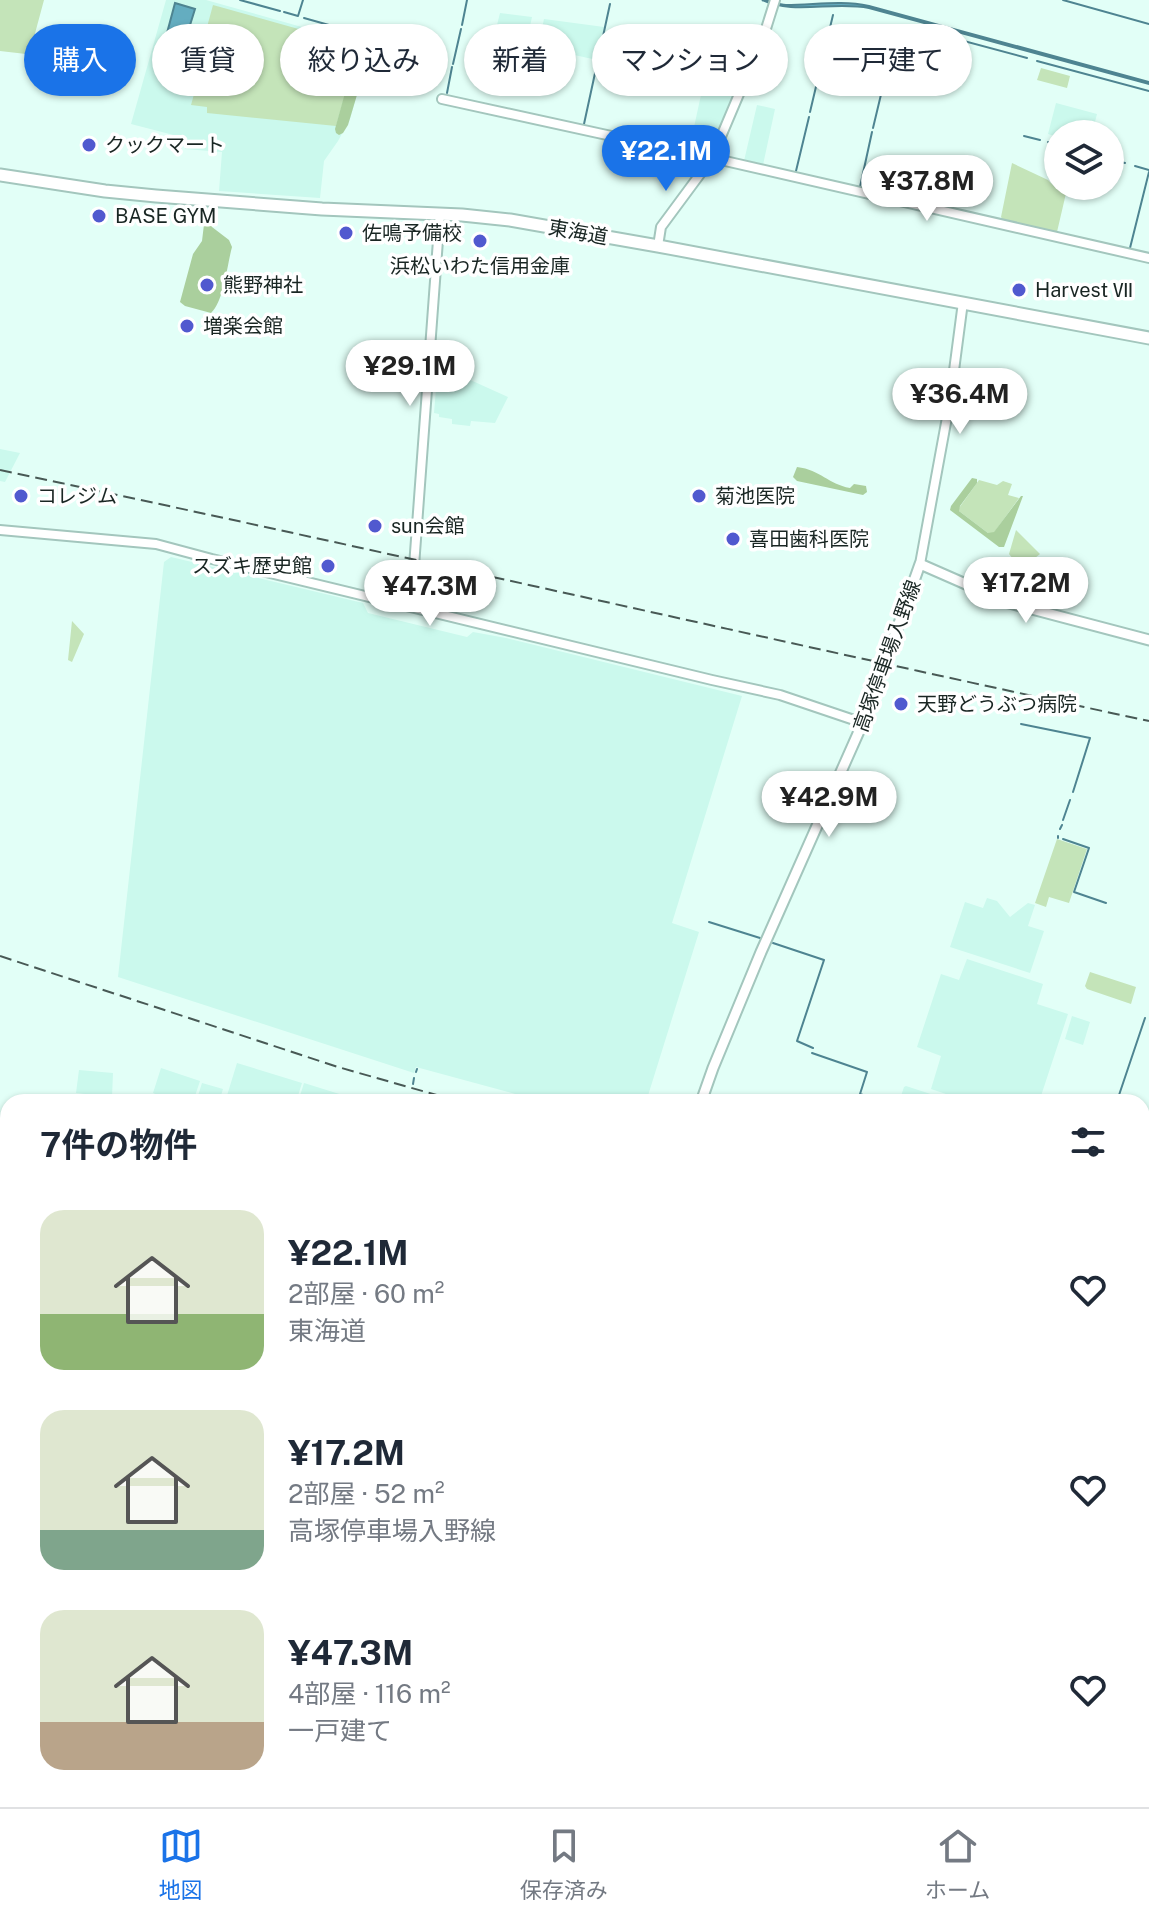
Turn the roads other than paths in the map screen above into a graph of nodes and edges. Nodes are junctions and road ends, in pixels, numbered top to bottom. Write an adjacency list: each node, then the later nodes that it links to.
1 (774, 5): 3 (street)
2 (442, 99): 3 (street)
3 (712, 158): 6 (street); 7 (street)
4 (0, 175): 5 (highway, 東海道)
5 (440, 213): 6 (highway, 東海道); 12 (street)
6 (658, 246): 8 (highway, 東海道)
7 (1149, 258)
8 (963, 302): 9 (highway, 東海道); 11 (street)
9 (1149, 338)
10 (0, 530): 12 (street)
11 (920, 564): 13 (main road, 高塚停車場入野線); 14 (main road, 高塚停車場入野線)
12 (411, 607): 14 (street)
13 (1149, 640)
14 (863, 723): 15 (main road, 高塚停車場入野線)
15 (704, 1094)

